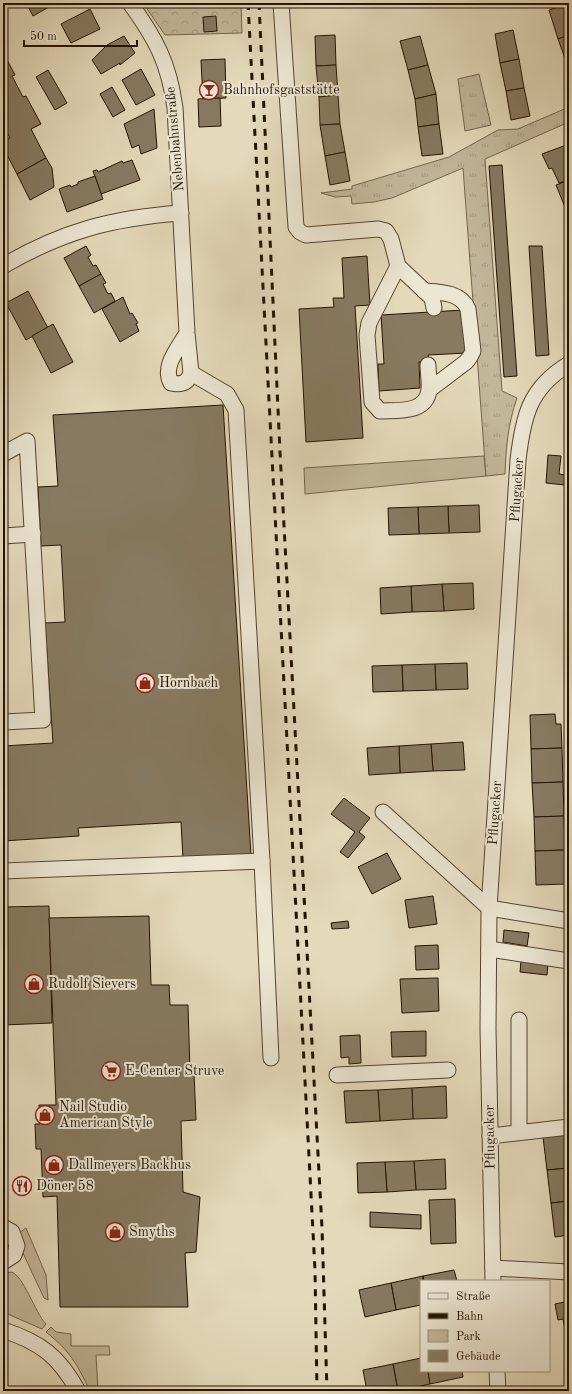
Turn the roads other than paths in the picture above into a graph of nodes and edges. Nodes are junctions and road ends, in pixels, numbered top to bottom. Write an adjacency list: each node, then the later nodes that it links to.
1 (130, 3): 3 (street, Nebenbahnstraße)
2 (281, 3): 5 (street)
3 (181, 213): 4 (street); 8 (street, Nebenbahnstraße)
4 (3, 266)
5 (398, 266): 6 (street); 12 (street)
6 (424, 291): 7 (street); 12 (street)
7 (434, 308)
8 (186, 333): 11 (street, Nebenbahnstraße); 11 (street)
9 (569, 364): 20 (street, Pflugacker)
10 (428, 365): 12 (street)
11 (192, 373): 18 (street)
12 (429, 390)
13 (3, 454): 14 (street)
14 (33, 534): 15 (street); 16 (street)
15 (3, 536)
16 (3, 722)
17 (383, 812): 20 (street)
18 (262, 861): 19 (street); 25 (street)
19 (3, 871)
20 (489, 908): 21 (street); 22 (street, Pflugacker)
21 (569, 921)
22 (489, 949): 23 (street); 30 (street, Pflugacker)
23 (569, 961)
24 (519, 1020): 29 (street)
25 (271, 1058)
26 (448, 1070): 27 (street)
27 (337, 1075)
28 (569, 1127): 29 (street)
29 (519, 1132): 30 (street)
30 (490, 1136): 34 (street, Pflugacker)
31 (3, 1227): 32 (street)
32 (3, 1262)
33 (569, 1272): 34 (street)
34 (493, 1275)
35 (3, 1330): 37 (street)
36 (497, 1372): 38 (street)
37 (78, 1391)
38 (498, 1391)

